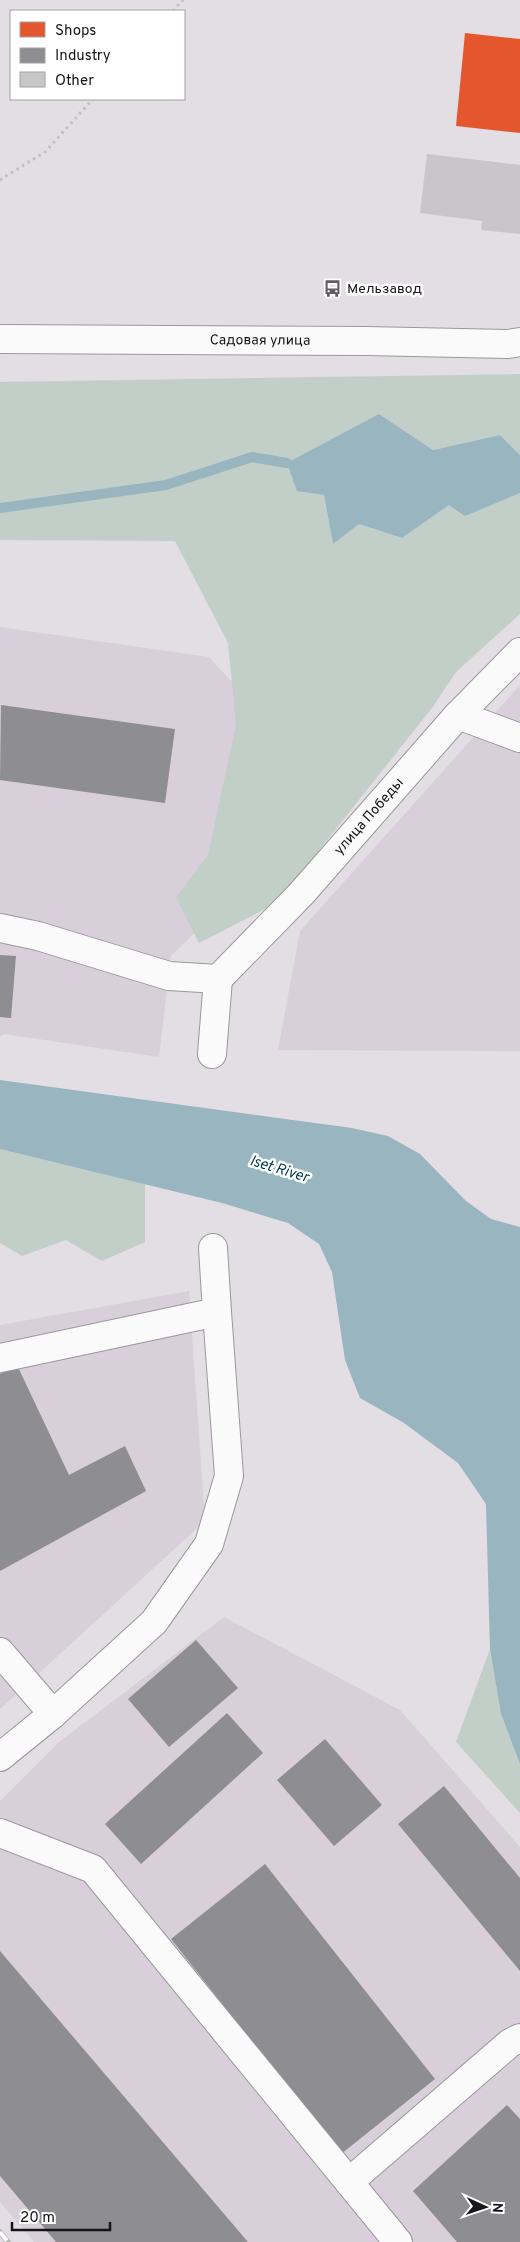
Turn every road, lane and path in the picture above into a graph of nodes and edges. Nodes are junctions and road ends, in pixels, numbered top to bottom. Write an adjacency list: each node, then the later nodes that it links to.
1 (183, 0): 2 (path)
2 (174, 10)
3 (92, 100): 4 (path)
4 (0, 180)
5 (0, 338): 6 (main road, Садовая улица)
6 (520, 342)
7 (520, 652): 8 (main road, улица Победы)
8 (458, 714): 9 (main road); 11 (main road, улица Победы)
9 (520, 738)
10 (0, 928): 11 (main road)
11 (218, 979): 12 (main road)
12 (212, 1054)
13 (213, 1248): 14 (main road)
14 (217, 1312): 15 (main road); 17 (main road)
15 (0, 1358)
16 (0, 1652): 17 (main road)
17 (53, 1714): 18 (main road)
18 (0, 1757)
19 (0, 1833): 21 (main road)
20 (520, 2038): 21 (main road)
21 (349, 2182): 22 (main road)
22 (398, 2242)

